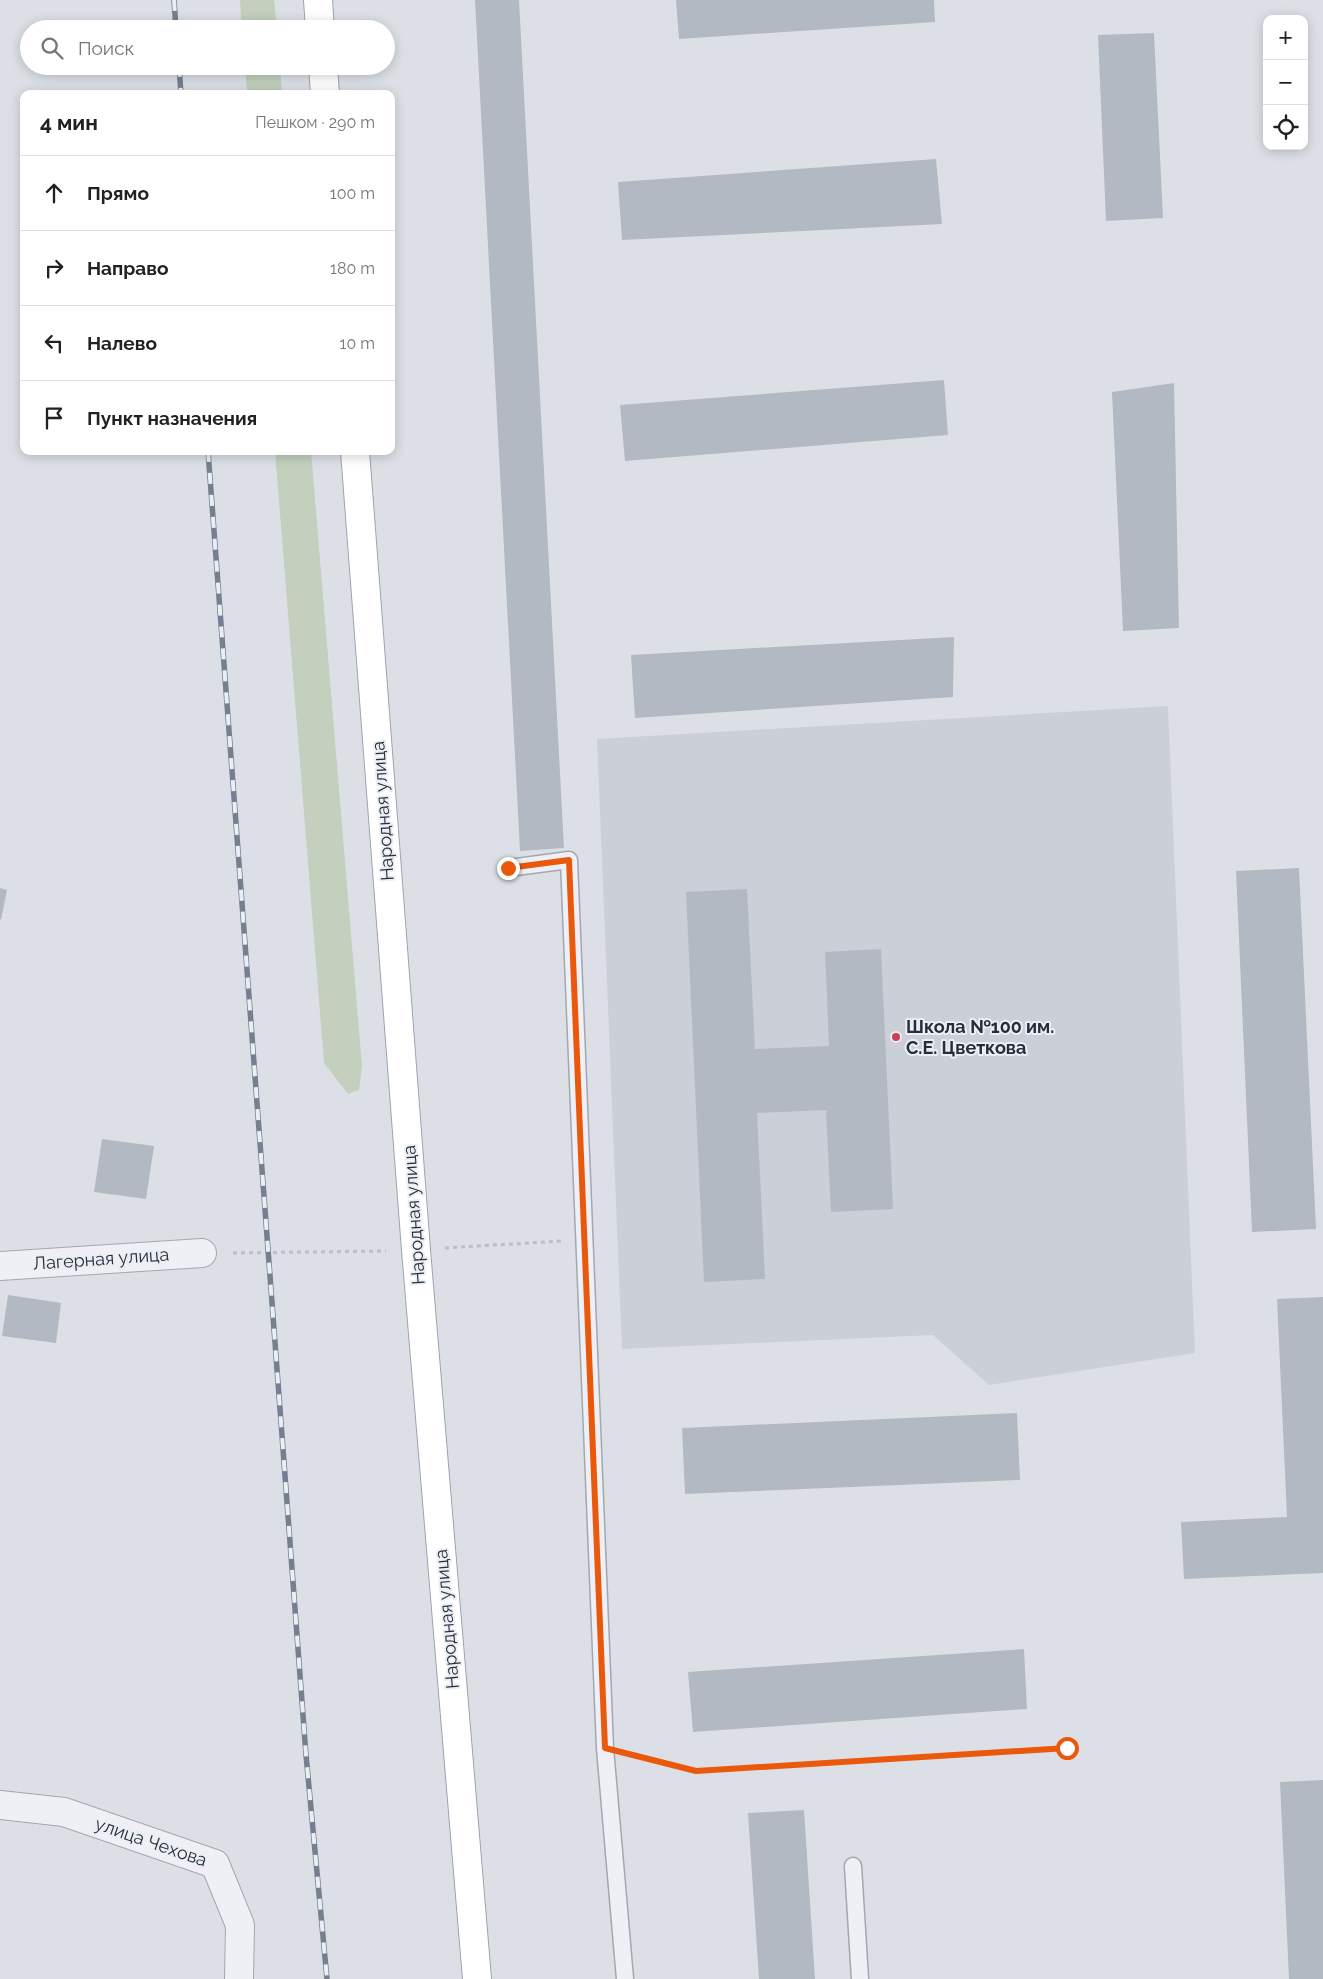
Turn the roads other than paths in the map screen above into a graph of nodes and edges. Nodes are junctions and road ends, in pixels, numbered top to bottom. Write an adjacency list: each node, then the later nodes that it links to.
1 (318, 0): 2 (main road)
2 (319, 20)
3 (324, 75): 4 (main road)
4 (325, 90)
5 (355, 455): 12 (main road, Народная улица)
6 (508, 868): 13 (lane)
7 (202, 1253): 8 (street, Лагерная улица)
8 (0, 1266)
9 (0, 1805): 11 (street, улица Чехова)
10 (853, 1866): 14 (lane)
11 (239, 1979)
12 (477, 1979)
13 (626, 1979)
14 (860, 1979)

